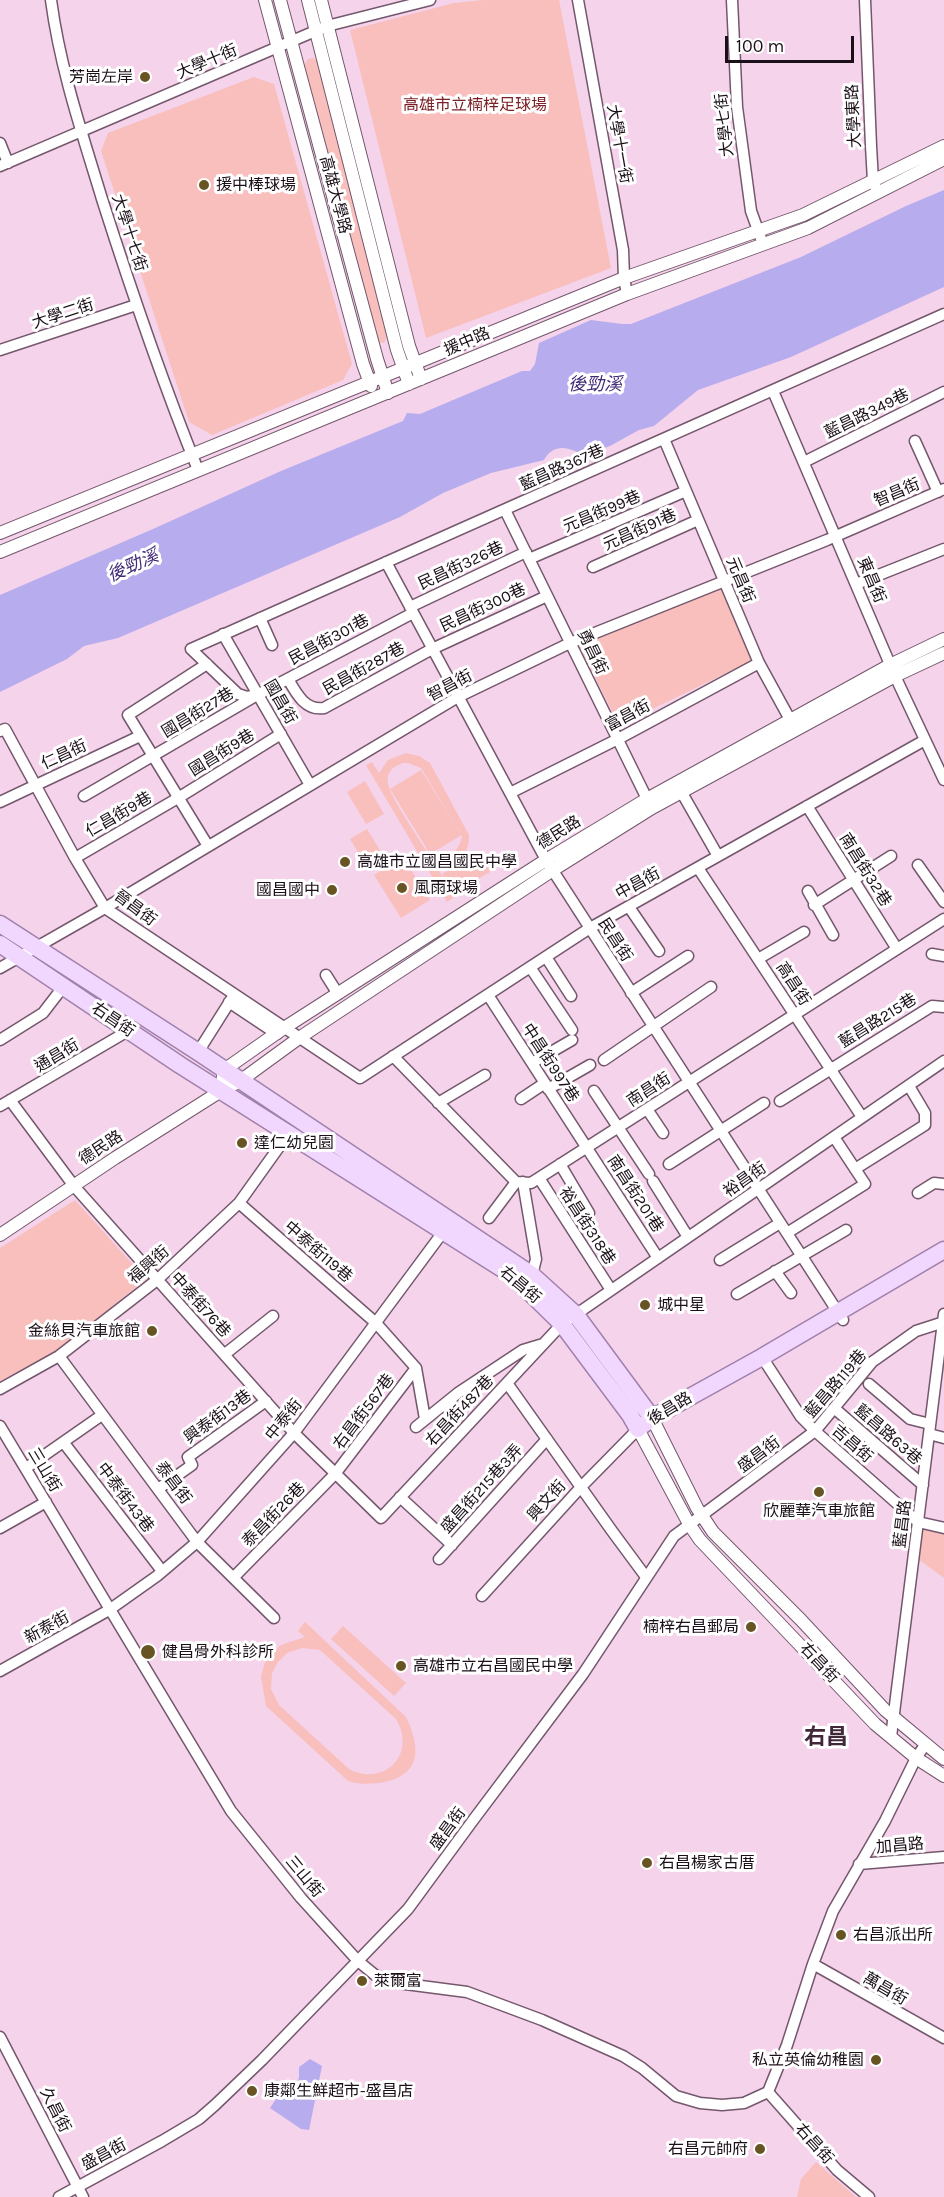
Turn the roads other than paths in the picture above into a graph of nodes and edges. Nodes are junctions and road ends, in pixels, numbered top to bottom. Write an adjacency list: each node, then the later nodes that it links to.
1 (51, 0): 13 (street, 大學十七街)
2 (265, 0): 12 (street, 高雄大學路)
3 (280, 0): 11 (street, 高雄大學路)
4 (308, 0): 10 (street, 高雄大學路)
5 (321, 0): 10 (street, 高雄大學路)
6 (430, 0): 10 (street, 大學十街)
7 (578, 0): 22 (street, 大學十一街)
8 (732, 0): 20 (street, 大學七街)
9 (865, 0): 18 (street, 大學東路)
10 (322, 29): 11 (street, 大學十街); 27 (street, 高雄大學路); 28 (street, 高雄大學路)
11 (291, 41): 12 (street, 大學十街); 29 (street, 高雄大學路)
12 (278, 48): 13 (street, 大學十街); 30 (street, 高雄大學路)
13 (81, 132): 17 (street, 大學十街); 24 (street, 大學十七街)
14 (0, 143): 17 (street)
15 (944, 146): 18 (street, 援中路)
16 (944, 159): 19 (street, 援中路)
17 (4, 164)
18 (873, 181): 19 (street, 大學東路); 20 (street, 援中路)
19 (879, 193): 21 (street, 援中路)
20 (758, 231): 21 (street, 大學七街); 22 (street, 援中路)
21 (763, 244): 23 (street, 援中路)
22 (624, 278): 23 (street, 大學十一街); 27 (street, 援中路)
23 (627, 294): 31 (street, 援中路)
24 (136, 305): 26 (street, 大學二街); 38 (street, 大學十七街)
25 (944, 314): 32 (street, 藍昌路367巷)
26 (0, 350)
27 (415, 362): 28 (street, 援中路); 31 (street, 高雄大學路)
28 (403, 367): 29 (street, 援中路); 31 (street, 高雄大學路)
29 (382, 375): 30 (street, 援中路); 34 (street, 高雄大學路)
30 (369, 381): 35 (street, 高雄大學路); 38 (street, 援中路)
31 (415, 382): 34 (street, 援中路)
32 (773, 391): 36 (street, 藍昌路367巷); 39 (street, 東昌街)
33 (944, 392): 39 (street, 藍昌路349巷)
34 (388, 393): 35 (street, 援中路)
35 (375, 398): 40 (street, 援中路)
36 (664, 439): 41 (street, 元昌街); 43 (street, 藍昌路367巷)
37 (915, 441): 42 (street)
38 (192, 453): 40 (street, 大學十七街); 45 (street, 援中路)
39 (804, 462): 46 (street, 東昌街)
40 (198, 470): 48 (street, 援中路)
41 (686, 491): 44 (street, 元昌街); 49 (street, 元昌街99巷)
42 (941, 491): 46 (street, 智昌街)
43 (505, 510): 49 (street, 勇昌街); 50 (street, 藍昌路367巷)
44 (698, 520): 51 (street, 元昌街91巷); 52 (street, 元昌街)
45 (0, 532)
46 (836, 536): 52 (street, 智昌街); 53 (street, 東昌街)
47 (944, 549): 53 (street)
48 (0, 552)
49 (527, 556): 54 (street, 勇昌街); 55 (street, 民昌街326巷)
50 (386, 562): 55 (street, 民昌街); 56 (street, 藍昌路367巷)
51 (593, 567)
52 (725, 582): 59 (street, 智昌街); 63 (street, 元昌街)
53 (856, 584): 65 (street, 東昌街)
54 (547, 596): 59 (street, 勇昌街); 61 (street, 民昌街300巷)
55 (411, 610): 61 (street, 民昌街); 66 (street, 民昌街301巷)
56 (260, 618): 57 (street, 藍昌路367巷); 60 (street)
57 (223, 634): 64 (street, 藍昌路367巷); 67 (street, 國昌街)
58 (944, 639): 65 (street, 德民路)
59 (570, 643): 68 (street, 智昌街); 73 (street, 勇昌街)
60 (272, 645)
61 (432, 649): 66 (street, 民昌街287巷); 68 (street, 民昌街)
62 (944, 653): 65 (street, 德民路)
63 (759, 663): 69 (street, 元昌街); 73 (street, 富昌街)
64 (207, 664): 67 (street); 72 (street)
65 (893, 670): 69 (street, 德民路); 74 (street, 東昌街)
66 (288, 679): 67 (street, 民昌街301巷)
67 (259, 694): 71 (street, 國昌街); 75 (street, 國昌街27巷)
68 (458, 697): 78 (street, 智昌街); 80 (street, 民昌街)
69 (793, 725): 79 (street, 德民路)
70 (2, 730): 77 (street, 晉昌街)
71 (281, 734): 78 (street, 國昌街); 82 (street, 國昌街9巷)
72 (140, 736): 75 (street); 77 (street, 仁昌街)
73 (618, 739): 80 (street, 富昌街); 84 (street, 勇昌街)
74 (925, 740): 76 (street, 東昌街); 85 (street, 中昌街)
75 (153, 757): 81 (street, 國昌街27巷); 82 (street)
76 (944, 780)
77 (35, 785): 83 (street, 仁昌街); 89 (street, 晉昌街)
78 (310, 785): 86 (street, 智昌街)
79 (679, 787): 84 (street, 德民路); 87 (street)
80 (510, 793): 90 (street, 民昌街)
81 (84, 796)
82 (178, 798): 86 (street); 89 (street, 仁昌街9巷)
83 (0, 802)
84 (649, 803): 90 (street, 德民路)
85 (807, 807): 87 (street, 中昌街); 93 (street, 南昌街32巷)
86 (208, 846): 98 (street, 智昌街)
87 (718, 856): 92 (street, 中昌街)
88 (891, 856): 93 (street)
89 (75, 858): 98 (street, 晉昌街)
90 (549, 865): 101 (street, 民昌街); 120 (street, 德民路); 129 (street, 德民路)
91 (918, 865): 95 (street)
92 (698, 868): 97 (street, 中昌街); 113 (street, 高昌街)
93 (854, 880): 96 (street); 106 (street, 南昌街32巷)
94 (808, 891): 96 (street)
95 (944, 902)
96 (814, 905): 103 (street)
97 (629, 907): 101 (street, 中昌街); 107 (street)
98 (105, 908): 105 (street, 智昌街); 123 (street, 晉昌街)
99 (944, 919): 106 (street, 南昌街)
100 (0, 924): 105 (main road, 右昌街)
101 (590, 928): 112 (street, 中昌街); 119 (street, 民昌街)
102 (804, 932): 113 (street)
103 (833, 935)
104 (0, 944): 111 (main road, 右昌街)
105 (35, 948): 111 (street, 智昌街); 131 (main road, 右昌街)
106 (897, 949): 125 (street, 南昌街)
107 (659, 951)
108 (932, 954): 110 (street)
109 (688, 956): 119 (street)
110 (944, 956)
111 (19, 957): 115 (street, 智昌街); 117 (main road, 右昌街)
112 (546, 957): 114 (street, 中昌街); 122 (street)
113 (758, 959): 125 (street, 高昌街)
114 (530, 967): 121 (street, 中昌街); 135 (street)
115 (0, 968)
116 (326, 975): 120 (street)
117 (63, 987): 127 (main road, 右昌街); 130 (street)
118 (711, 987): 126 (street)
119 (632, 993): 126 (street, 民昌街)
120 (338, 994): 128 (street, 德民路)
121 (488, 995): 132 (street, 中昌街); 135 (street, 中昌街997巷)
122 (571, 996)
123 (232, 998): 128 (street, 晉昌街); 131 (street)
124 (944, 1007): 137 (street, 藍昌路215巷)
125 (795, 1014): 137 (street, 高昌街); 141 (street, 南昌街)
126 (653, 1026): 133 (street); 141 (street, 民昌街)
127 (128, 1031): 144 (main road, 右昌街); 146 (street, 通昌街)
128 (280, 1031): 129 (street, 中昌街); 138 (street, 德民路)
129 (299, 1038): 132 (street, 中昌街); 140 (street, 德民路)
130 (0, 1040)
131 (198, 1052): 138 (main road, 右昌街)
132 (393, 1056): 149 (street)
133 (604, 1060)
134 (944, 1061): 143 (street, 裕昌街)
135 (532, 1063): 142 (street, 中昌街997巷)
136 (590, 1065): 142 (street)
137 (830, 1068): 148 (street, 藍昌路215巷); 153 (street, 高昌街)
138 (224, 1070): 140 (main road, 右昌街); 144 (street)
139 (485, 1075): 149 (street)
140 (240, 1081): 144 (street, 德民路); 173 (main road, 右昌街)
141 (689, 1082): 152 (street, 南昌街); 155 (street, 民昌街)
142 (546, 1086): 147 (street); 159 (street, 中昌街997巷)
143 (909, 1086): 153 (street, 裕昌街); 162 (street)
144 (221, 1090): 156 (main road, 右昌街); 166 (street, 德民路)
145 (594, 1091): 154 (street)
146 (10, 1100): 151 (street, 通昌街); 166 (street, 中泰街76巷)
147 (521, 1100)
148 (780, 1101)
149 (438, 1103): 164 (street)
150 (764, 1103): 155 (street)
151 (0, 1106)
152 (647, 1109): 154 (street, 南昌街); 157 (street)
153 (862, 1117): 158 (street, 裕昌街)
154 (618, 1127): 159 (street, 南昌街); 177 (street)
155 (720, 1131): 161 (street); 167 (street, 民昌街)
156 (289, 1133): 169 (street, 福興街); 173 (main road, 右昌街)
157 (663, 1133)
158 (834, 1137): 162 (street); 167 (street, 裕昌街)
159 (586, 1148): 160 (street, 南昌街); 180 (street, 南昌街201巷)
160 (560, 1164): 163 (street, 南昌街); 170 (street)
161 (669, 1164)
162 (855, 1169): 175 (street)
163 (539, 1178): 164 (street, 南昌街); 186 (street, 裕昌街318巷)
164 (519, 1182): 171 (street); 184 (street)
165 (944, 1184): 168 (street)
166 (74, 1186): 176 (street, 德民路); 185 (street, 中泰街76巷)
167 (758, 1189): 172 (street, 民昌街); 177 (street, 裕昌街)
168 (918, 1193)
169 (239, 1203): 185 (street, 福興街); 193 (street, 中泰街119巷)
170 (589, 1213)
171 (489, 1218)
172 (780, 1223): 175 (street, 民昌街); 181 (street)
173 (448, 1227): 184 (main road, 右昌街); 191 (main road, 右昌街); 193 (street, 中泰街)
174 (846, 1230): 179 (street)
175 (786, 1233): 179 (street, 民昌街)
176 (0, 1235)
177 (688, 1237): 180 (street, 裕昌街)
178 (944, 1250): 190 (main road, 後昌路)
179 (801, 1256): 183 (street); 190 (street, 民昌街)
180 (658, 1258): 186 (street, 裕昌街)
181 (720, 1260)
182 (944, 1261): 190 (main road, 後昌路)
183 (776, 1271): 187 (street); 188 (street)
184 (532, 1275): 191 (main road, 右昌街)
185 (157, 1280): 195 (street, 中泰街76巷); 196 (street, 福興街)
186 (611, 1290): 191 (street, 裕昌街)
187 (791, 1293)
188 (737, 1294)
189 (273, 1316): 195 (street)
190 (841, 1316): 197 (main road, 後昌路)
191 (569, 1319): 194 (street, 右昌街487巷); 207 (main road, 右昌街); 211 (main road, 右昌街)
192 (944, 1319): 202 (street, 藍昌路); 204 (street, 藍昌路119巷)
193 (376, 1323): 198 (street, 中泰街119巷); 213 (street, 中泰街)
194 (543, 1344): 199 (street, 右昌街487巷); 206 (street)
195 (225, 1354): 203 (street, 中泰街76巷)
196 (59, 1356): 201 (street, 福興街); 205 (street, 泰昌街)
197 (765, 1361): 207 (main road, 後昌路); 212 (street, 吉昌街)
198 (416, 1368): 206 (street); 218 (street, 右昌街567巷)
199 (507, 1383): 214 (street); 222 (street, 右昌街487巷)
200 (869, 1384): 210 (street)
201 (0, 1389)
202 (939, 1390): 210 (street, 藍昌路)
203 (266, 1401): 213 (street, 中泰街76巷); 221 (street, 興泰街13巷)
204 (834, 1408): 212 (street, 藍昌路119巷); 219 (street, 藍昌路63巷)
205 (102, 1415): 216 (street); 221 (street, 泰昌街)
206 (425, 1419): 209 (street)
207 (655, 1423): 211 (main road, 後昌路); 224 (street, 右昌街)
208 (0, 1426): 217 (street, 三山街)
209 (416, 1427)
210 (930, 1429): 215 (street); 219 (street, 藍昌路)
211 (638, 1430): 220 (street, 興文街); 227 (street, 右昌街)
212 (815, 1431): 224 (street, 盛昌街); 226 (street, 吉昌街)
213 (294, 1433): 218 (street, 中泰街76巷); 230 (street, 中泰街)
214 (547, 1438): 220 (street); 231 (street, 盛昌街215巷3弄)
215 (944, 1438)
216 (64, 1443): 217 (street); 233 (street, 中泰街43巷)
217 (26, 1468): 223 (street, 三山街)
218 (335, 1474): 225 (street, 中泰街76巷); 234 (street, 泰昌街26巷)
219 (923, 1485): 226 (street, 藍昌路)
220 (581, 1486): 235 (street); 236 (street, 興文街)
221 (158, 1489): 230 (street, 泰昌街)
222 (400, 1497): 225 (street, 右昌街487巷); 231 (street)
223 (46, 1502): 228 (street); 237 (street, 三山街)
224 (702, 1516): 227 (street, 盛昌街); 240 (street, 右昌街)
225 (381, 1518)
226 (918, 1522): 229 (street, 吉昌街); 240 (street, 藍昌路)
227 (688, 1524): 235 (street, 盛昌街); 241 (street, 右昌街)
228 (0, 1528)
229 (944, 1528)
230 (197, 1542): 233 (street, 中泰街); 234 (street, 泰昌街)
231 (452, 1545): 232 (street, 盛昌街215巷3弄)
232 (439, 1559)
233 (162, 1571): 237 (street, 中泰街)
234 (234, 1577): 238 (street, 泰昌街)
235 (646, 1577): 248 (street, 盛昌街)
236 (482, 1596)
237 (109, 1610): 239 (street, 新泰街); 248 (street, 三山街)
238 (274, 1618)
239 (0, 1671)
240 (894, 1718): 241 (street, 藍昌路); 242 (street, 右昌街)
241 (891, 1737): 243 (street, 右昌街)
242 (925, 1745): 243 (street); 244 (street, 右昌街)
243 (916, 1758): 245 (street, 右昌街); 247 (street)
244 (944, 1759)
245 (944, 1776)
246 (944, 1857): 247 (street, 加昌路)
247 (859, 1864): 249 (street)
248 (358, 1961): 252 (street, 三山街); 253 (street, 盛昌街)
249 (813, 1964): 251 (street, 萬昌街); 252 (street)
250 (0, 2037): 253 (street, 久昌街)
251 (944, 2038)
252 (768, 2092): 255 (street, 右昌街)
253 (80, 2192): 254 (street, 盛昌街)
254 (59, 2197)
255 (869, 2197)

